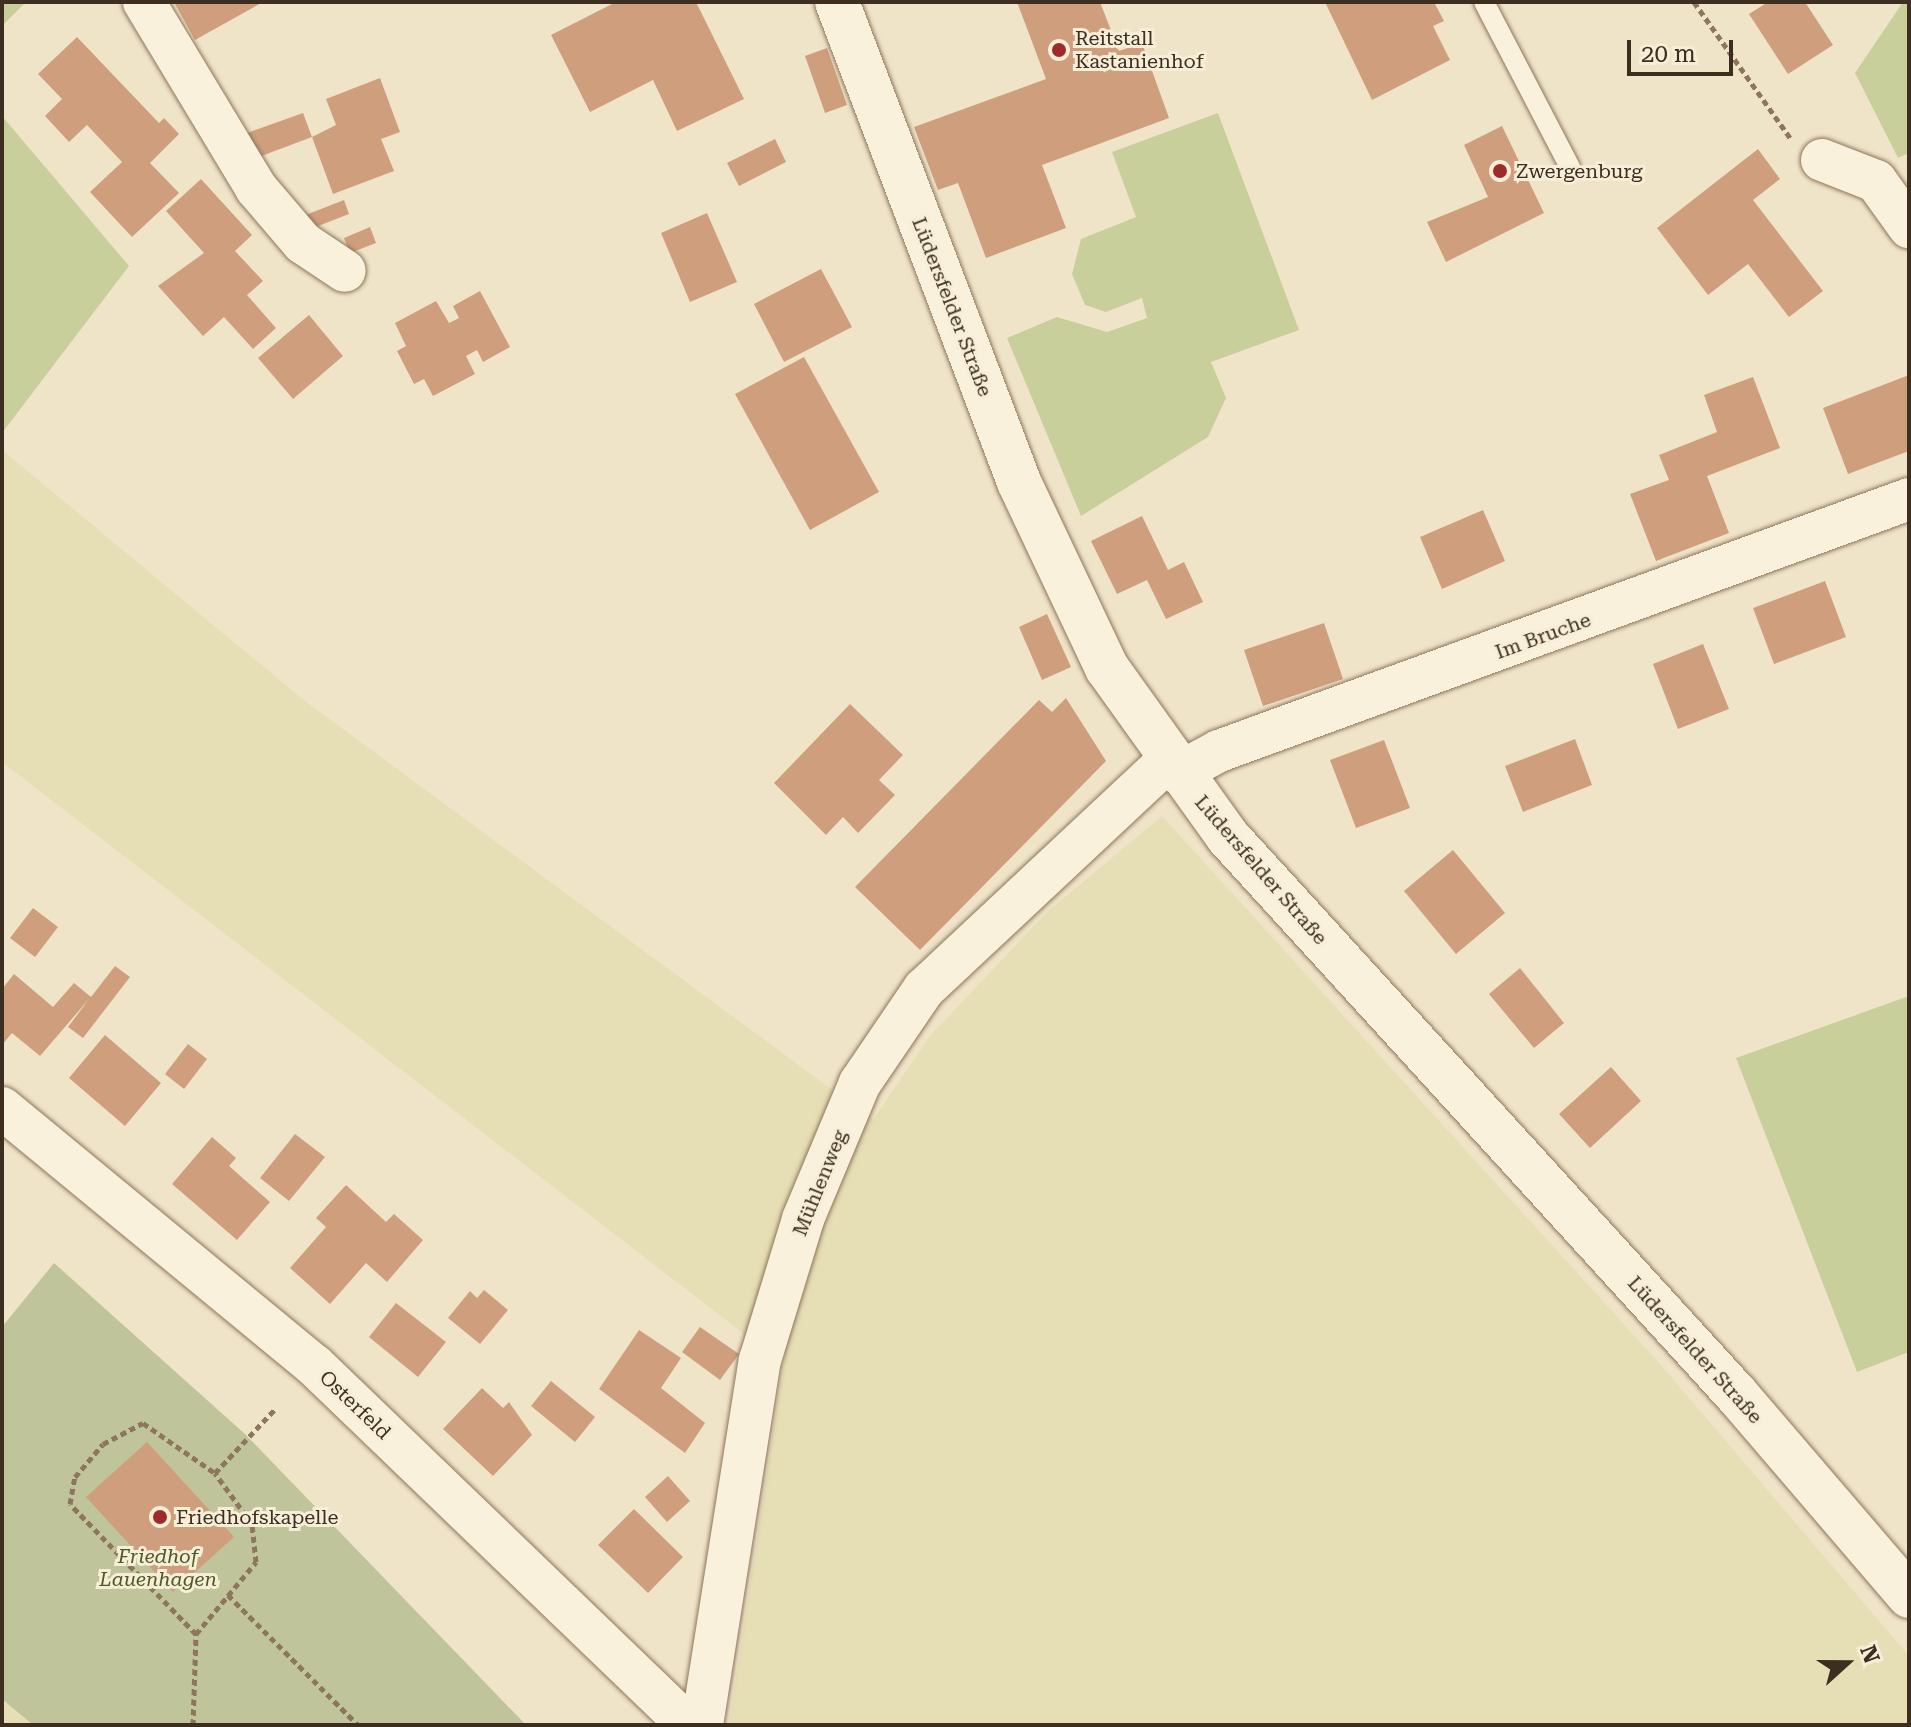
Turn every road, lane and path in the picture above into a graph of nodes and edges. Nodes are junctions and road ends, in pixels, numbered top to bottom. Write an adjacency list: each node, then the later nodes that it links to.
1 (144, 2): 8 (street)
2 (837, 2): 10 (street, Lüdersfelder Straße)
3 (1484, 2): 6 (lane)
4 (1694, 2): 5 (path)
5 (1822, 160): 7 (street)
6 (1570, 167)
7 (1909, 227)
8 (345, 271)
9 (1909, 499): 10 (street, Im Bruche)
10 (1174, 767): 14 (street, Lüdersfelder Straße); 20 (street, Mühlenweg)
11 (2, 1108): 19 (street, Osterfeld)
12 (275, 1409): 13 (path)
13 (215, 1473): 15 (path); 16 (path)
14 (1905, 1584)
15 (228, 1595): 16 (path); 18 (path)
16 (196, 1634): 17 (path)
17 (193, 1725)
18 (358, 1725)
19 (688, 1725)
20 (702, 1725)

